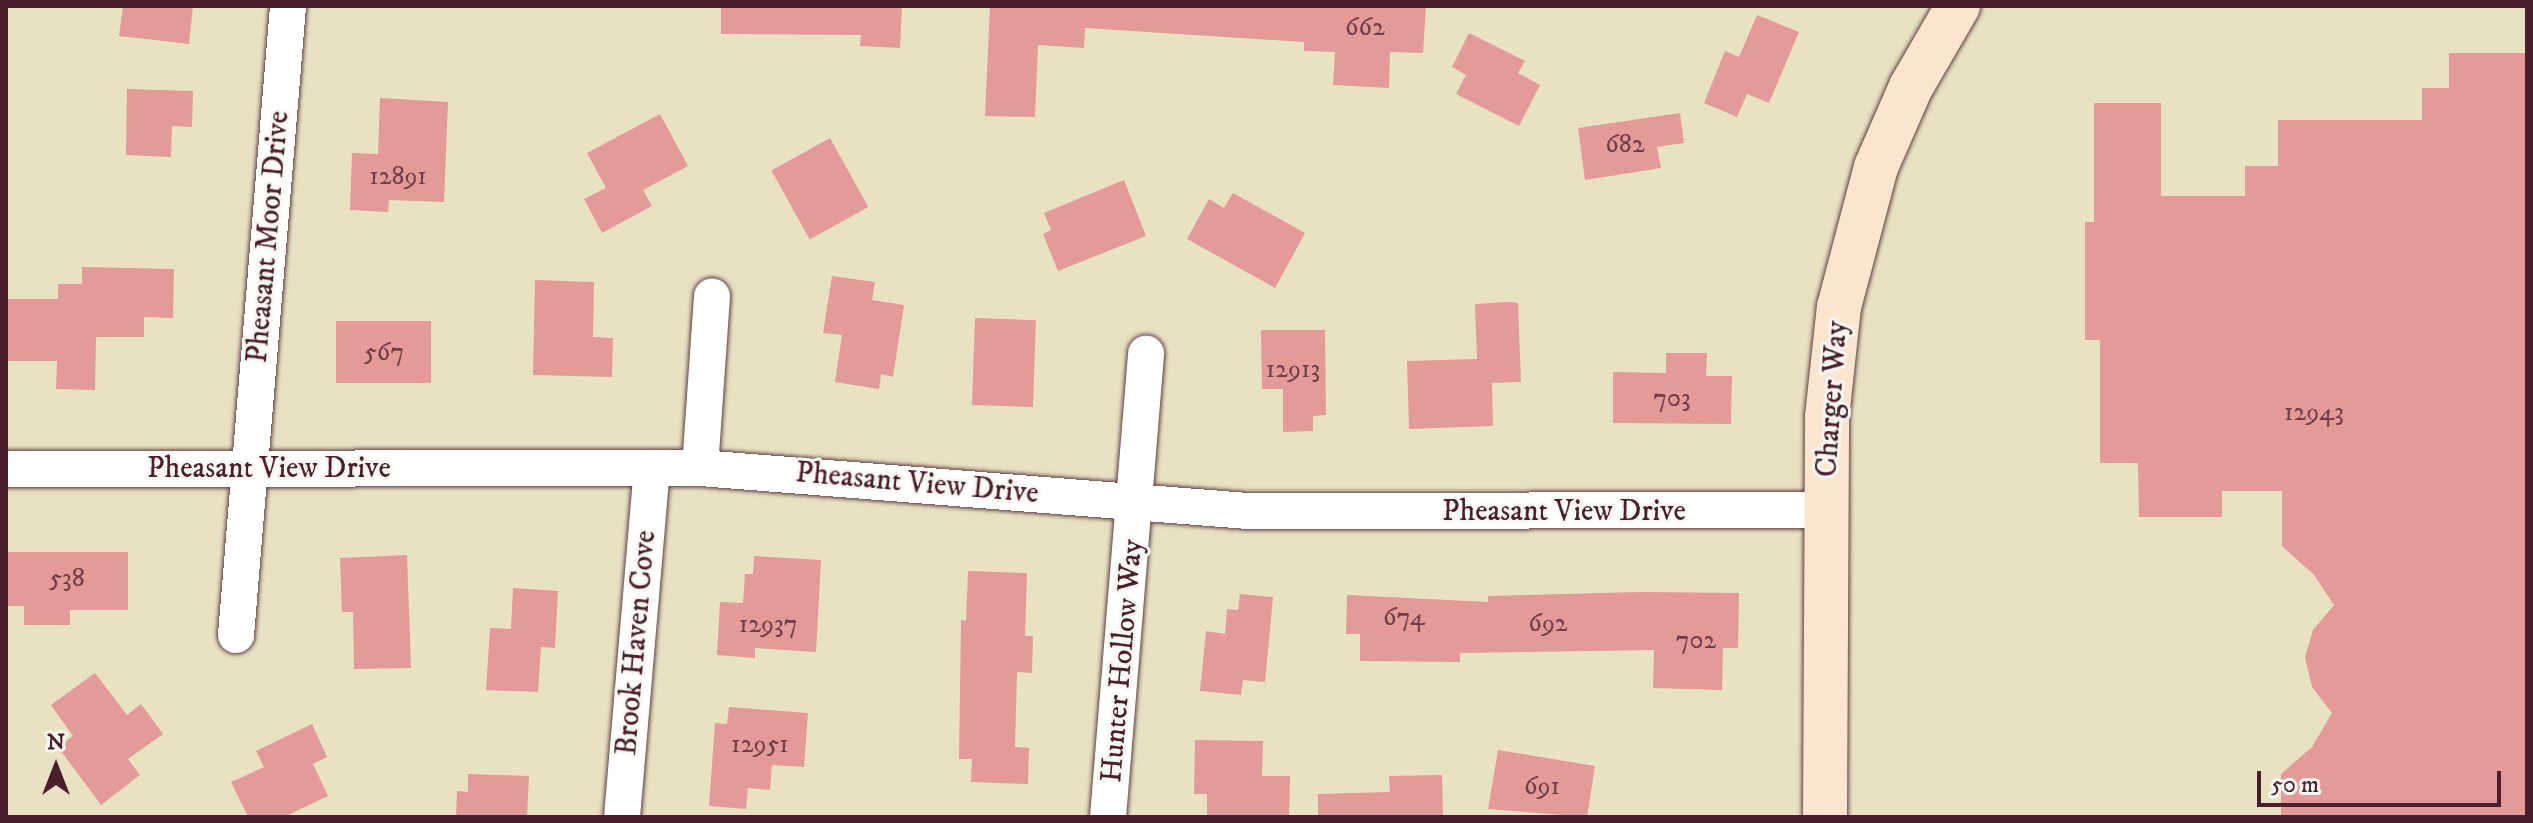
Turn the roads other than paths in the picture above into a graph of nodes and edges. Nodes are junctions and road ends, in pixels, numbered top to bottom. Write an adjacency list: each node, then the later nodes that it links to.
1 (288, 6): 8 (street, Pheasant Moor Drive)
2 (1958, 6): 10 (street, Charger Way)
3 (712, 296): 6 (street)
4 (1146, 354): 9 (street, Hunter Hollow Way)
5 (652, 468): 6 (street, Pheasant View Drive); 8 (street, Pheasant View Drive); 12 (street, Brook Haven Cove)
6 (700, 468): 9 (street, Pheasant View Drive)
7 (6, 469): 8 (street, Pheasant View Drive)
8 (250, 469): 11 (street, Pheasant Moor Drive)
9 (1138, 505): 10 (street, Pheasant View Drive); 13 (street, Hunter Hollow Way)
10 (1827, 510): 14 (street, Charger Way)
11 (236, 635)
12 (622, 817)
13 (1108, 817)
14 (1825, 817)

